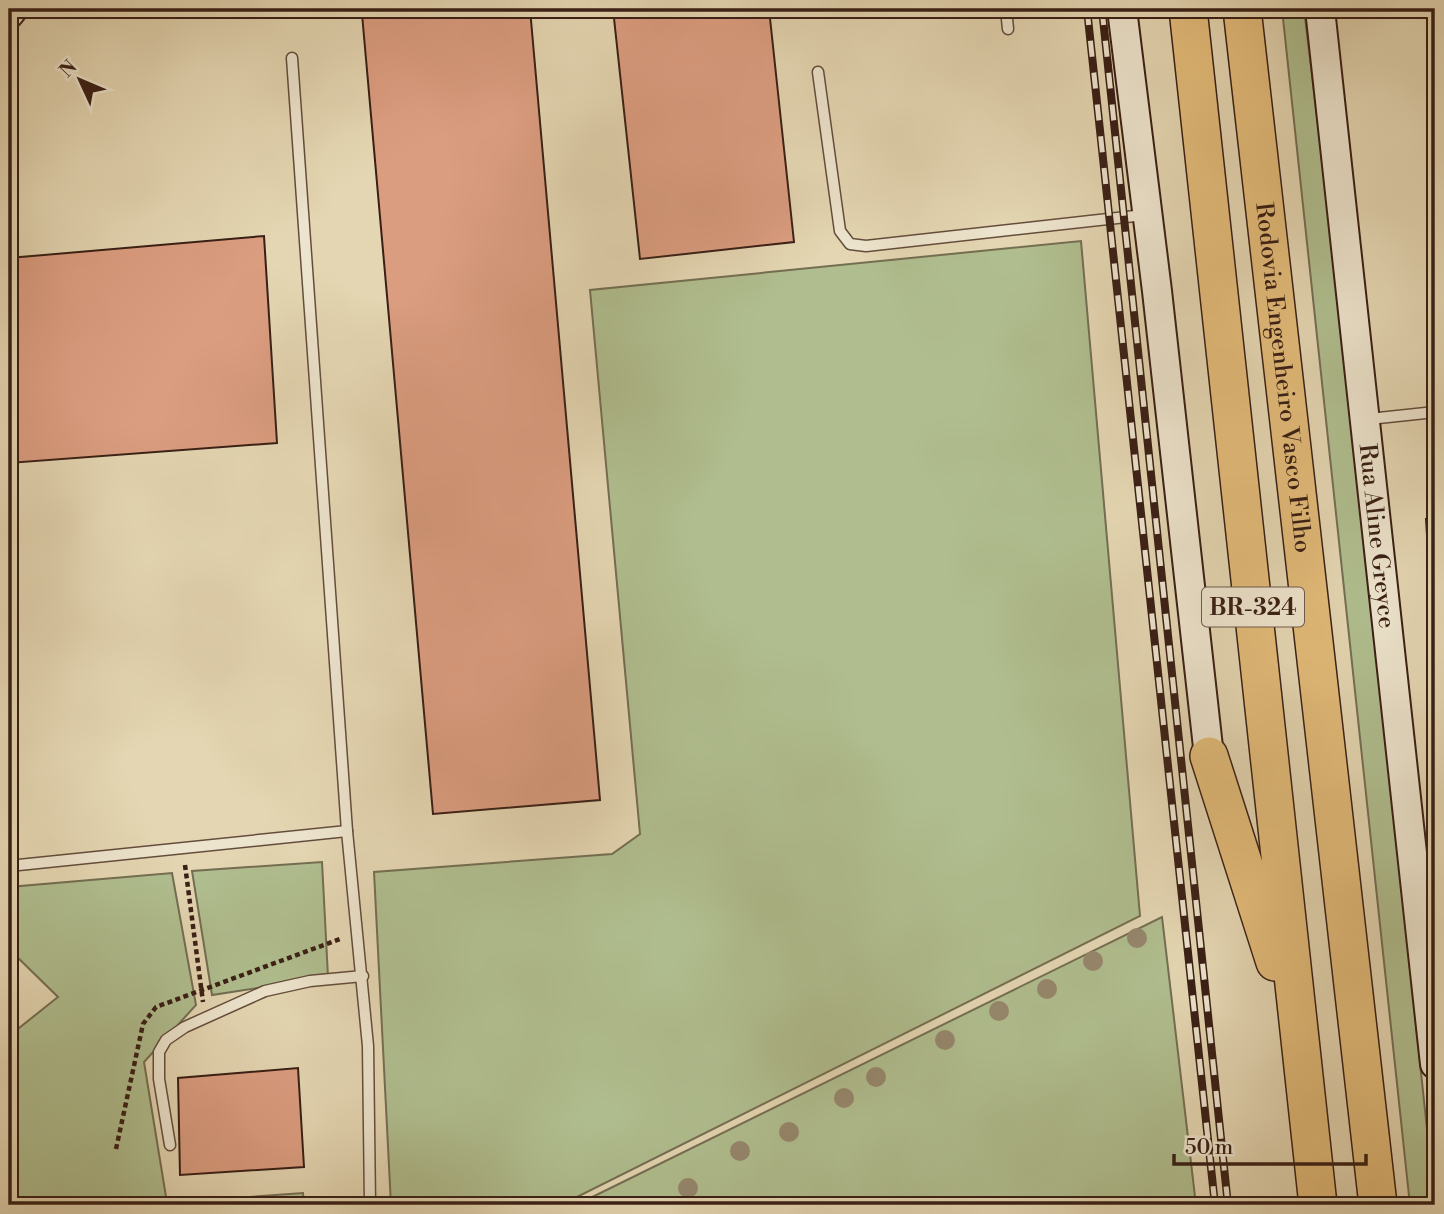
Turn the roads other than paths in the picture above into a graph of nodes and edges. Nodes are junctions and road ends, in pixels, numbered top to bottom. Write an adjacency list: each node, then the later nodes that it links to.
1 (13, 9): 7 (main road)
2 (1006, 9): 8 (lane)
3 (1122, 9): 11 (main road)
4 (1188, 9): 18 (highway, BR-324)
5 (1242, 9): 23 (highway, Rodovia Engenheiro Vasco Filho / BR-324)
6 (1320, 9): 13 (main road, Rua Aline Greyce)
7 (9, 14)
8 (1008, 29)
9 (292, 58): 15 (lane)
10 (818, 72): 11 (lane)
11 (1148, 215): 14 (main road)
12 (1435, 412): 13 (lane)
13 (1365, 420): 19 (main road, Rua Aline Greyce)
14 (1209, 756): 18 (highway)
15 (347, 831): 16 (lane); 17 (lane)
16 (9, 866)
17 (362, 976): 20 (lane); 21 (lane)
18 (1301, 1058): 22 (highway, BR-324)
19 (1435, 1064)
20 (170, 1145)
21 (370, 1205)
22 (1318, 1205)
23 (1378, 1205)

